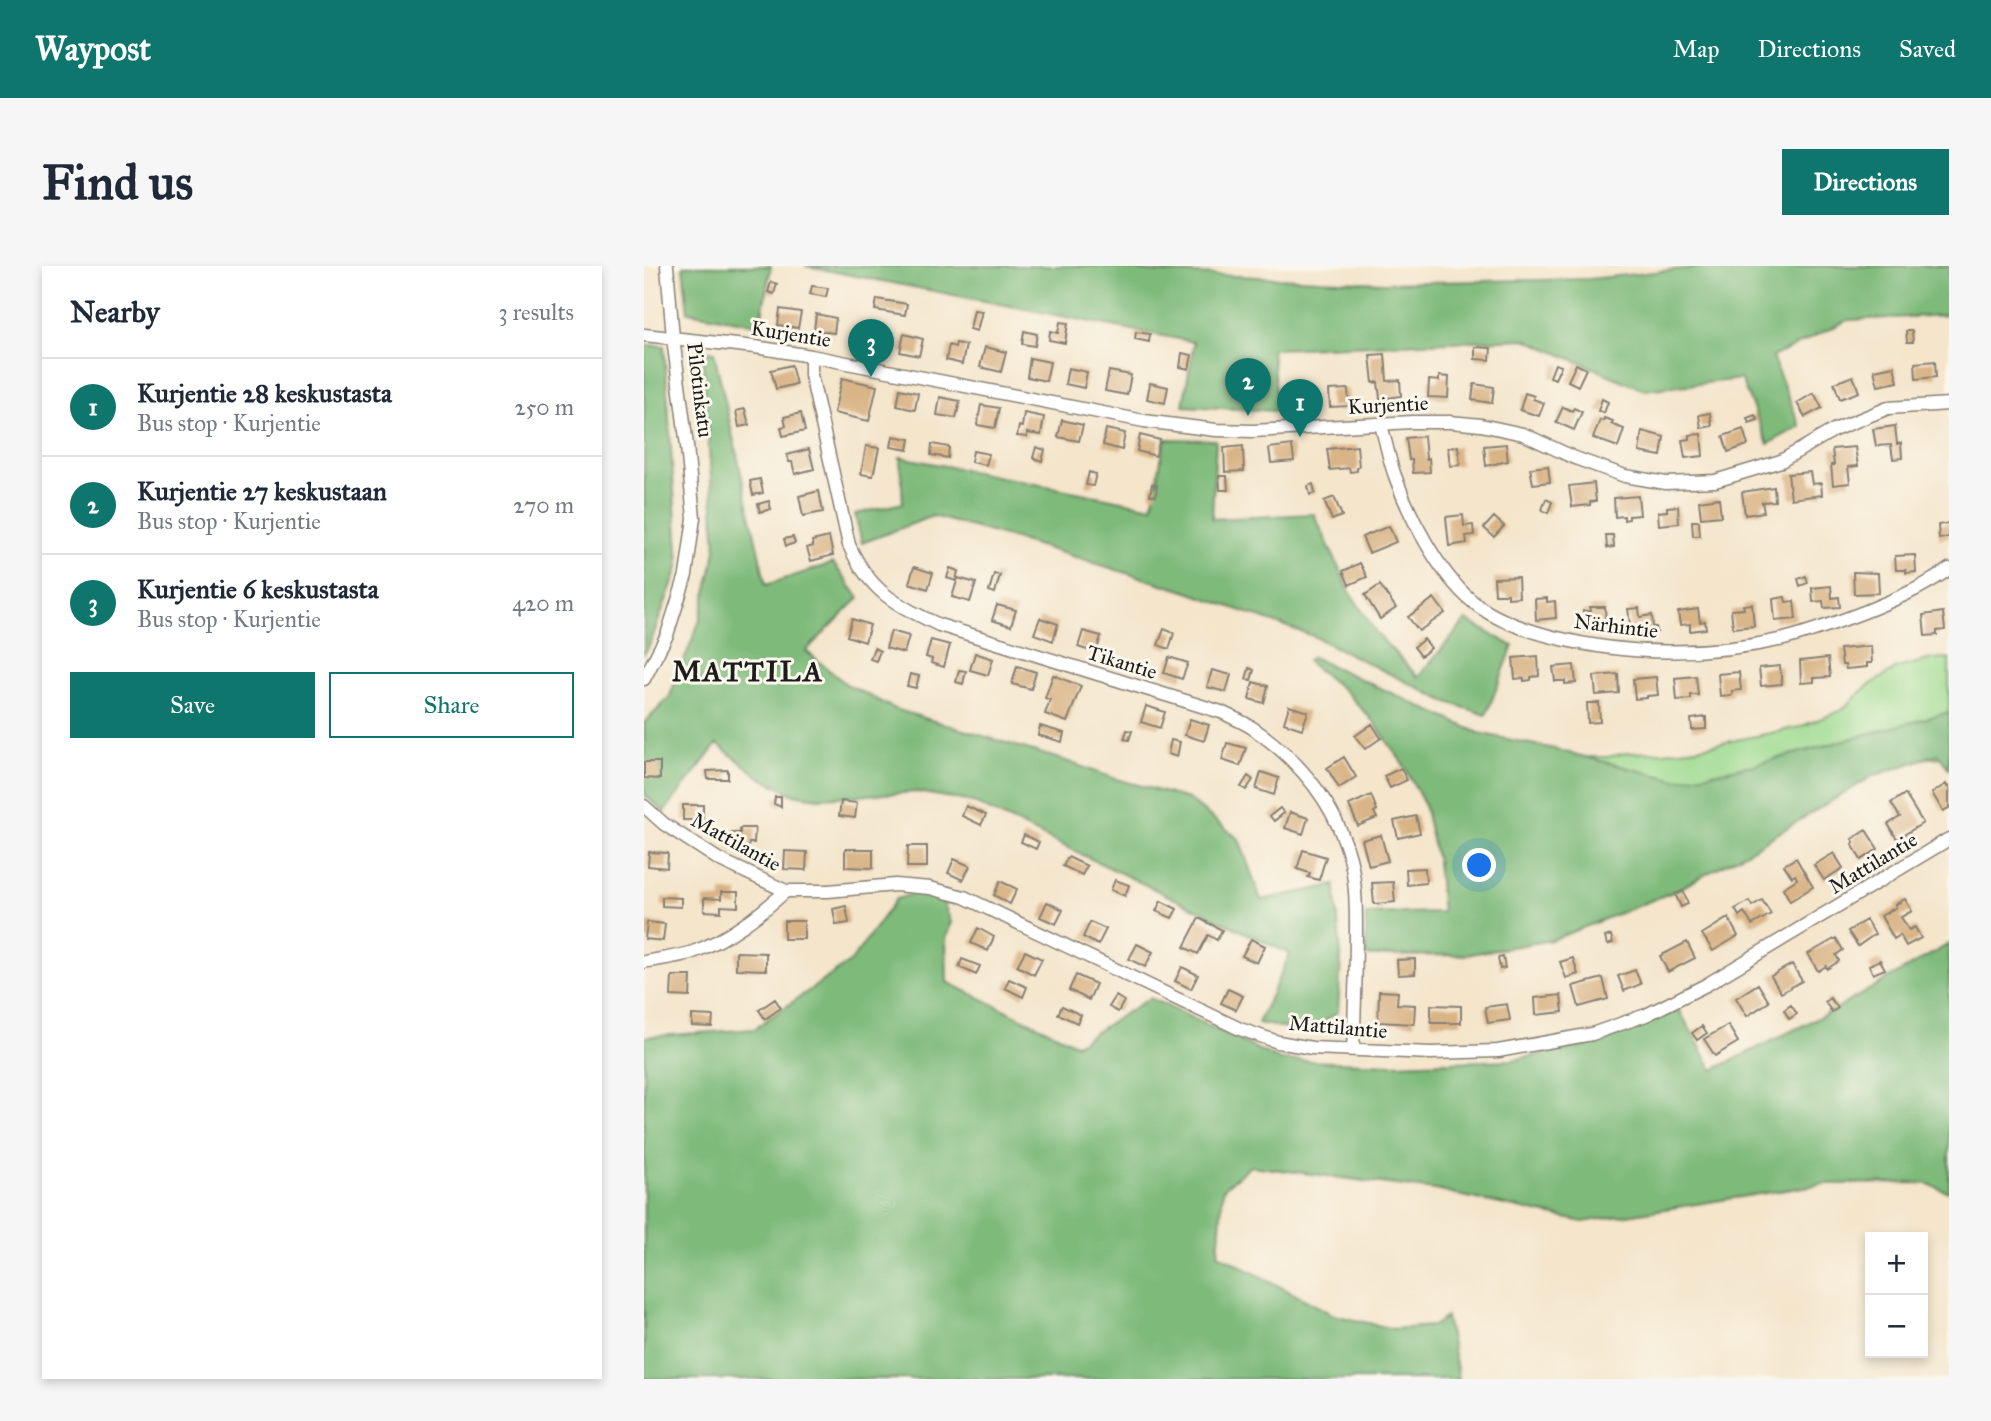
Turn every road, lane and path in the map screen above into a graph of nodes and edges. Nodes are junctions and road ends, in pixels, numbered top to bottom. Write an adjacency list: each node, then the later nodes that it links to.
1 (667, 266): 3 (street, Pilotinkatu)
2 (644, 335): 3 (street, Kurjentie)
3 (673, 338): 4 (street, Kurjentie); 8 (street, Pilotinkatu)
4 (811, 356): 6 (street, Kurjentie); 13 (street, Tikantie)
5 (1949, 404): 6 (street, Kurjentie)
6 (1381, 425): 7 (street, Närhintie)
7 (1949, 569)
8 (644, 679)
9 (644, 806): 11 (street, Mattilantie)
10 (1949, 839): 13 (street, Mattilantie)
11 (786, 891): 12 (street); 13 (street, Mattilantie)
12 (644, 962)
13 (1353, 1049)

